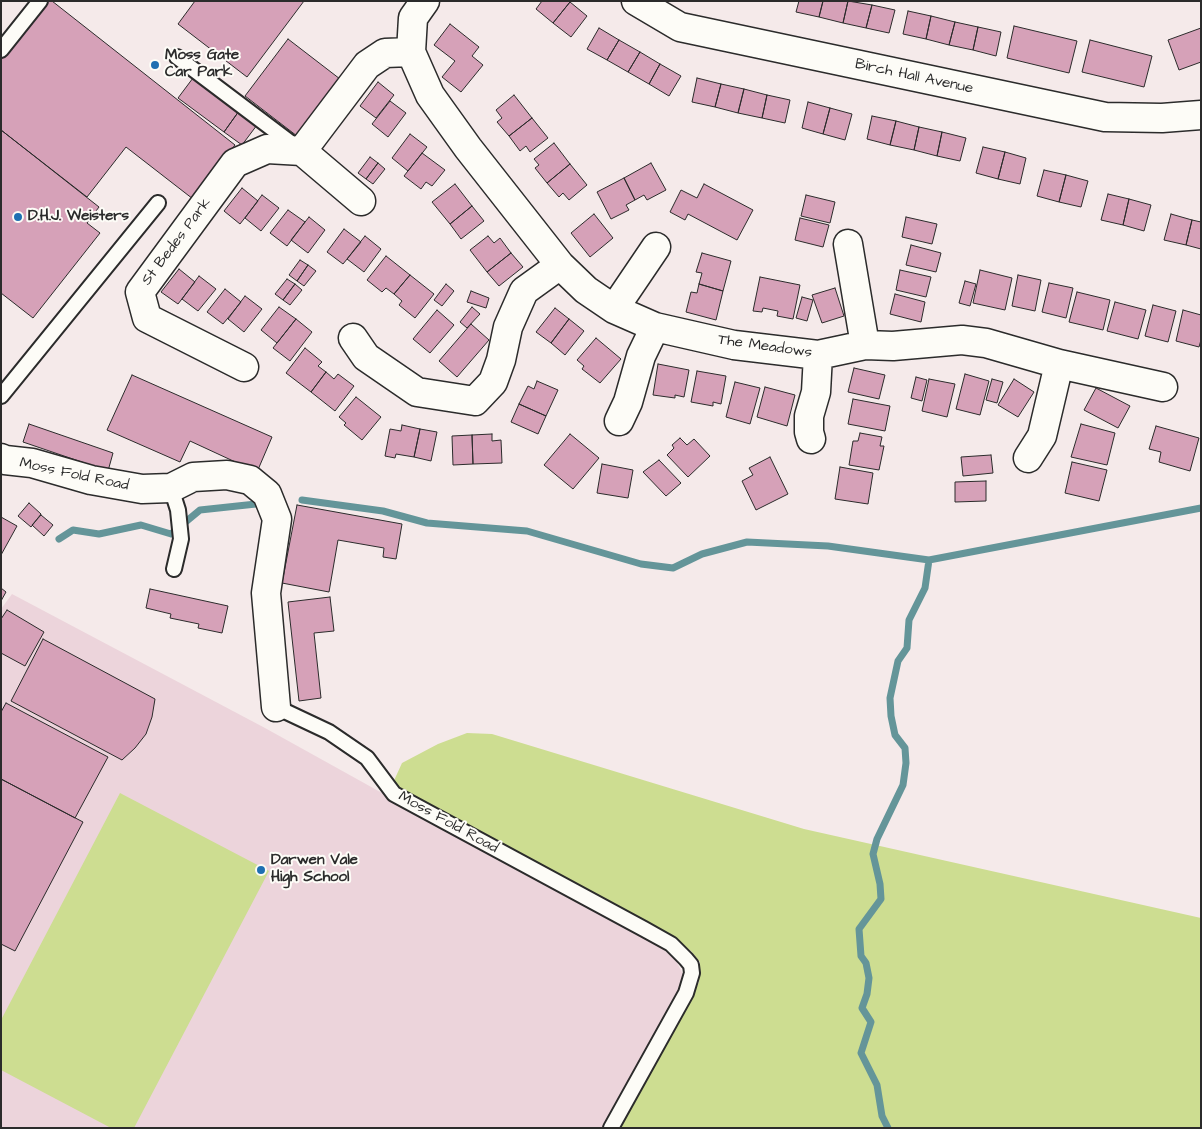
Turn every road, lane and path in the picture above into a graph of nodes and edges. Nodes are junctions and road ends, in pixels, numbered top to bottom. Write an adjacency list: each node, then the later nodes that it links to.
1 (40, 1): 4 (lane)
2 (425, 1): 5 (street)
3 (636, 1): 7 (street, Birch Hall Avenue)
4 (1, 50)
5 (411, 52): 8 (street); 13 (street, The Meadows)
6 (177, 57): 8 (lane)
7 (1201, 115)
8 (302, 151): 9 (street); 20 (street, St Bedes Park)
9 (361, 201)
10 (158, 203): 22 (lane)
11 (848, 244): 17 (street)
12 (656, 247): 14 (street)
13 (560, 265): 14 (street, The Meadows); 16 (street)
14 (614, 309): 15 (street, The Meadows)
15 (655, 327): 18 (street, The Meadows); 23 (street)
16 (353, 338)
17 (865, 345): 18 (street, The Meadows); 19 (street, The Meadows)
18 (818, 355): 24 (street)
19 (1059, 364): 21 (street, The Meadows); 25 (street)
20 (244, 367)
21 (1163, 387)
22 (1, 396)
23 (619, 420)
24 (810, 439)
25 (1028, 458)
26 (2, 461): 27 (street, Moss Fold Road)
27 (174, 499): 28 (lane); 29 (street, Moss Fold Road)
28 (174, 568)
29 (276, 707): 30 (lane, Moss Fold Road)
30 (611, 1128)

